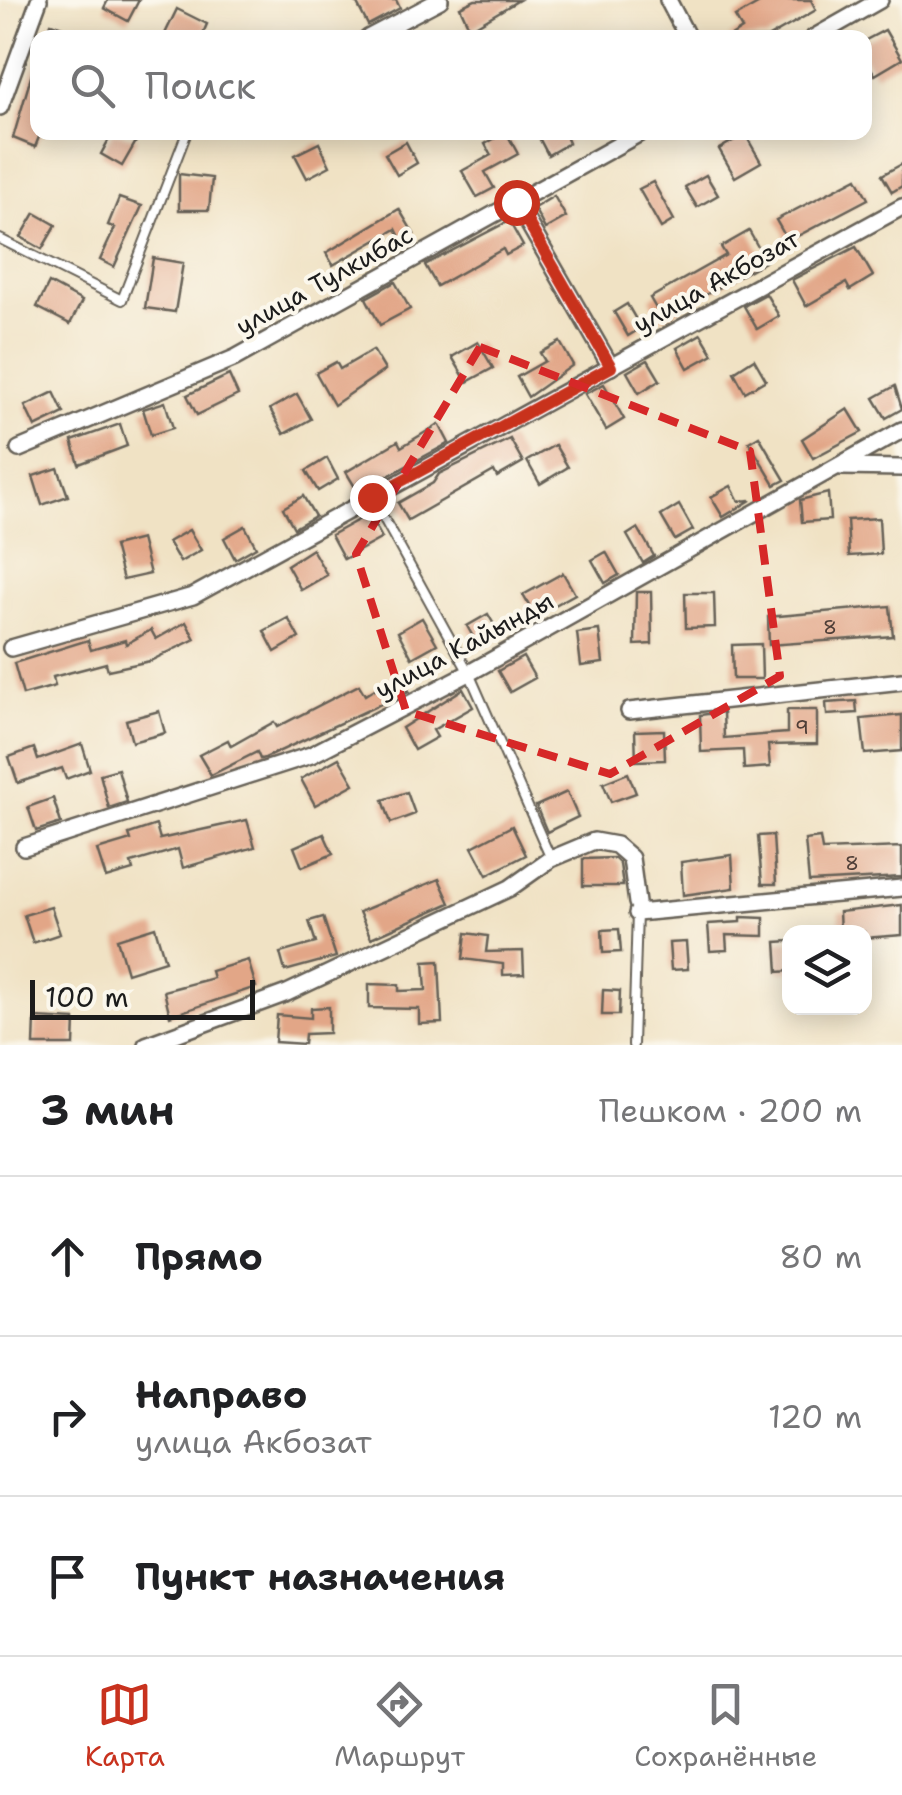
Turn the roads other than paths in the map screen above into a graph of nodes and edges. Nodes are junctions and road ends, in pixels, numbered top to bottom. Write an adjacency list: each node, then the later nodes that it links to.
1 (38, 0): 8 (street)
2 (440, 0): 5 (street)
3 (668, 0): 6 (street)
4 (880, 0): 7 (street)
5 (383, 30)
6 (684, 30)
7 (826, 30)
8 (0, 107)
9 (184, 140): 13 (lane)
10 (628, 140): 11 (street, улица Тулкибас)
11 (516, 202): 14 (street); 16 (street, улица Тулкибас)
12 (902, 206): 14 (street, улица Акбозат)
13 (0, 238)
14 (611, 367): 19 (street, улица Акбозат)
15 (902, 430): 17 (street, улица Кайынды)
16 (19, 449)
17 (837, 466): 18 (street); 21 (street, улица Кайынды)
18 (902, 468)
19 (372, 497): 20 (street, улица Акбозат); 21 (lane)
20 (11, 648)
21 (469, 673): 24 (street, улица Кайынды); 25 (lane)
22 (902, 681): 23 (street)
23 (628, 712)
24 (24, 847)
25 (551, 860): 27 (street); 28 (street)
26 (902, 888): 27 (street)
27 (637, 908): 29 (lane)
28 (146, 1045)
29 (633, 1045)

